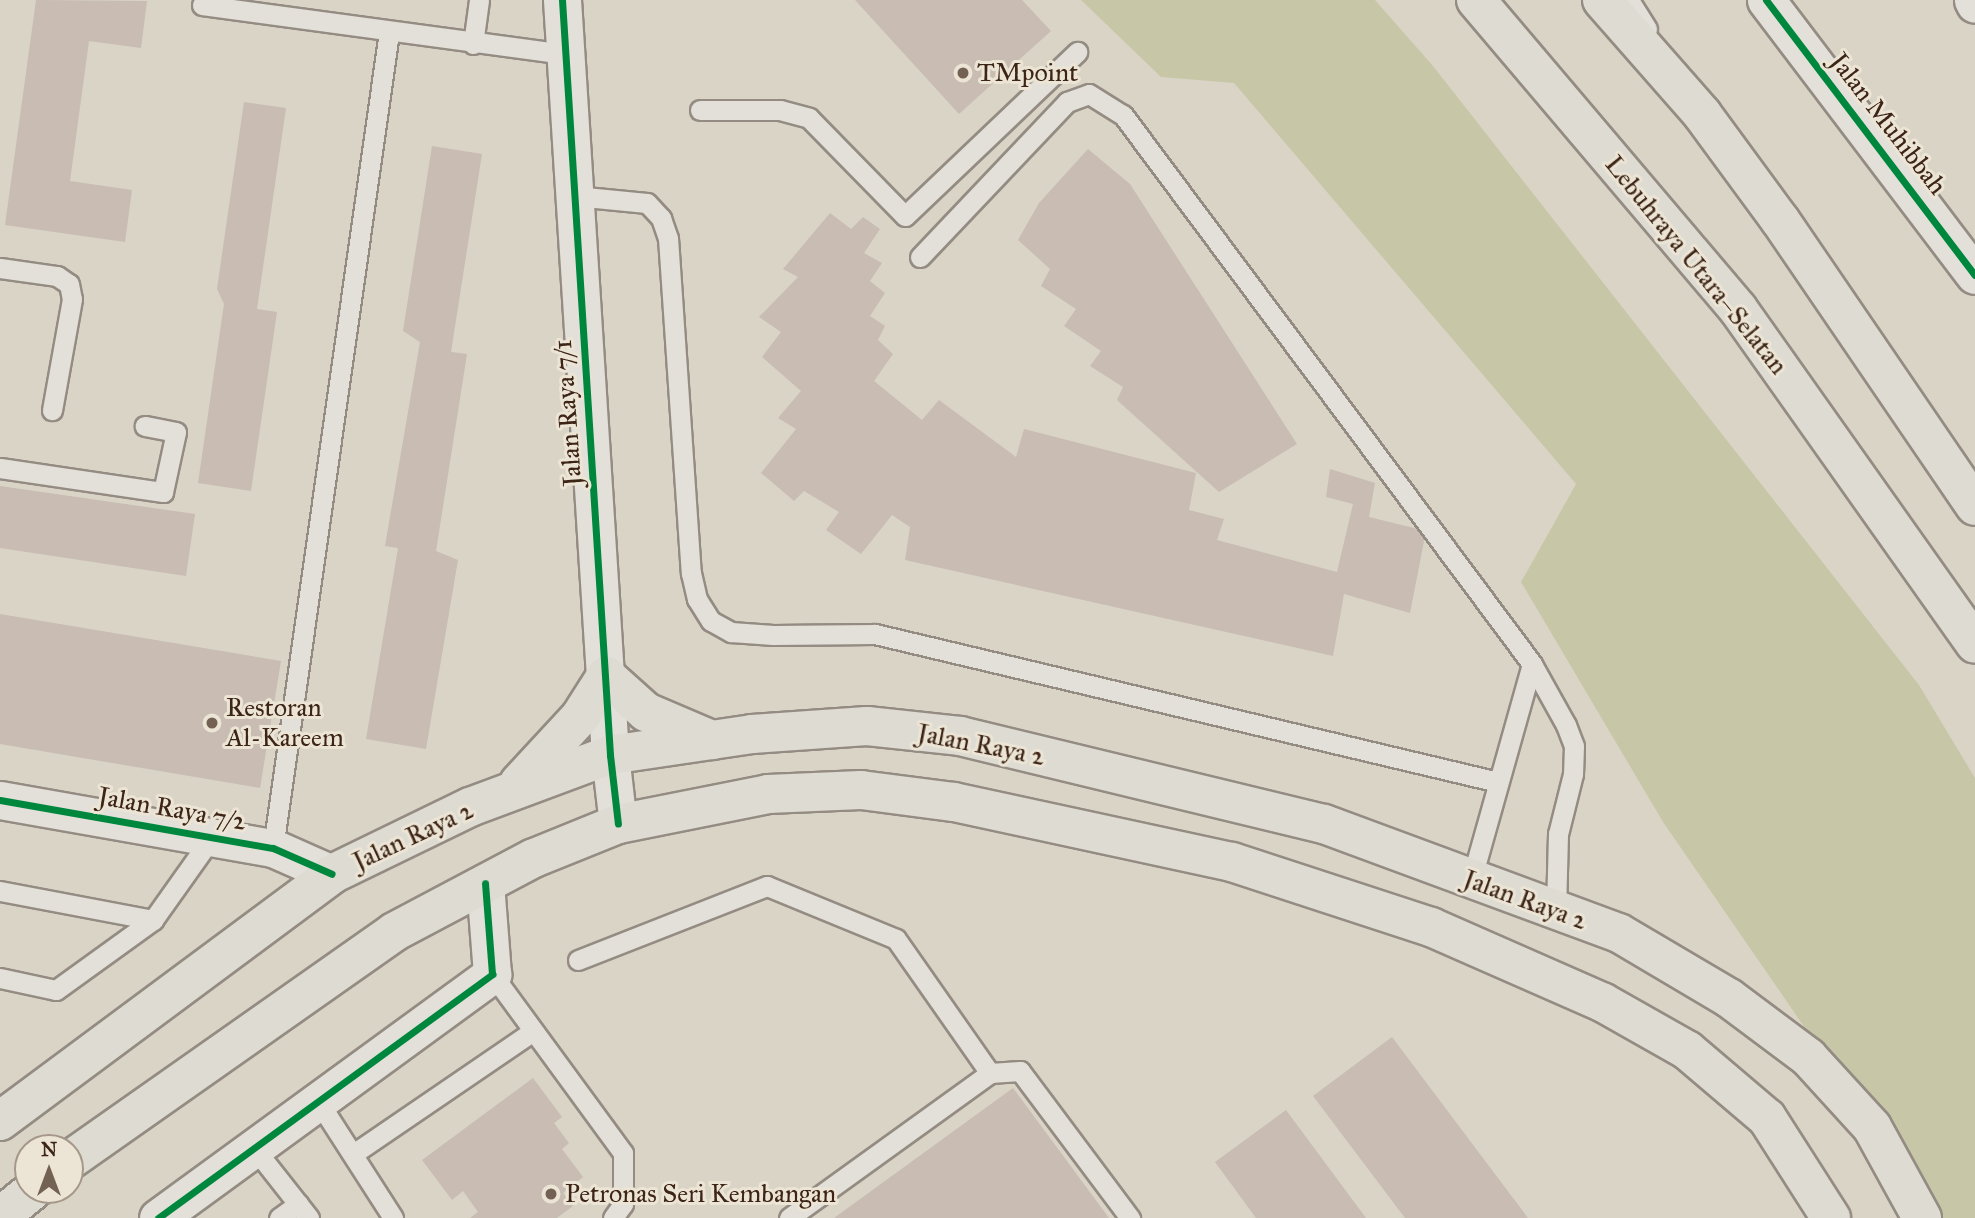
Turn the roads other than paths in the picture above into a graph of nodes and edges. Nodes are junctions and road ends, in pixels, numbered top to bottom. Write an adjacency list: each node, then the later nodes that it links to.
1 (479, 0): 9 (lane)
2 (562, 0): 11 (street, Jalan Raya 7/1)
3 (1476, 0): 22 (main road, Lebuhraya Utara–Selatan)
4 (1602, 0): 13 (main road)
5 (1629, 0): 13 (lane)
6 (1766, 0): 17 (street, Jalan Muhibbah)
7 (202, 5): 8 (lane)
8 (389, 32): 9 (lane); 32 (lane)
9 (473, 44): 11 (lane)
10 (1077, 52): 12 (lane)
11 (565, 54): 14 (street, Jalan Raya 7/1)
12 (700, 110)
13 (1702, 114): 21 (main road)
14 (575, 196): 24 (street, Jalan Raya 7/1); 27 (lane)
15 (920, 257): 23 (lane)
16 (0, 268): 18 (lane)
17 (1975, 275)
18 (52, 410)
19 (145, 426): 20 (lane)
20 (0, 468)
21 (1975, 506)
22 (1975, 644)
23 (1532, 664): 27 (lane); 37 (lane)
24 (606, 676): 25 (main road); 26 (street, Jalan Raya 7/1); 28 (main road)
25 (712, 740): 26 (main road, Jalan Raya 2); 34 (main road, Jalan Raya 2)
26 (610, 755): 28 (main road, Jalan Raya 2); 30 (street, Jalan Raya 7/1)
27 (1498, 782): 34 (lane)
28 (510, 792): 33 (main road, Jalan Raya 2)
29 (0, 800): 31 (street, Jalan Raya 7/2)
30 (618, 824): 35 (main road); 56 (main road)
31 (212, 837): 32 (street, Jalan Raya 7/2); 38 (lane)
32 (273, 848): 33 (street, Jalan Raya 7/2)
33 (332, 874): 45 (main road, Jalan Raya 2)
34 (1471, 881): 37 (main road, Jalan Raya 2)
35 (485, 883): 40 (street); 47 (main road)
36 (0, 891): 38 (lane)
37 (1556, 911): 57 (main road, Jalan Raya 2)
38 (153, 920): 41 (lane)
39 (579, 960): 43 (lane)
40 (492, 974): 42 (lane); 44 (street)
41 (0, 978)
42 (532, 1032): 48 (lane); 53 (lane)
43 (990, 1073): 54 (lane); 55 (lane)
44 (317, 1101): 46 (street); 48 (lane)
45 (0, 1121)
46 (254, 1148): 49 (lane); 50 (street)
47 (84, 1150)
48 (353, 1154): 52 (lane)
49 (303, 1211): 51 (lane)
50 (158, 1218)
51 (279, 1218)
52 (393, 1218)
53 (613, 1218)
54 (789, 1218)
55 (1130, 1218)
56 (1831, 1218)
57 (1922, 1218)

